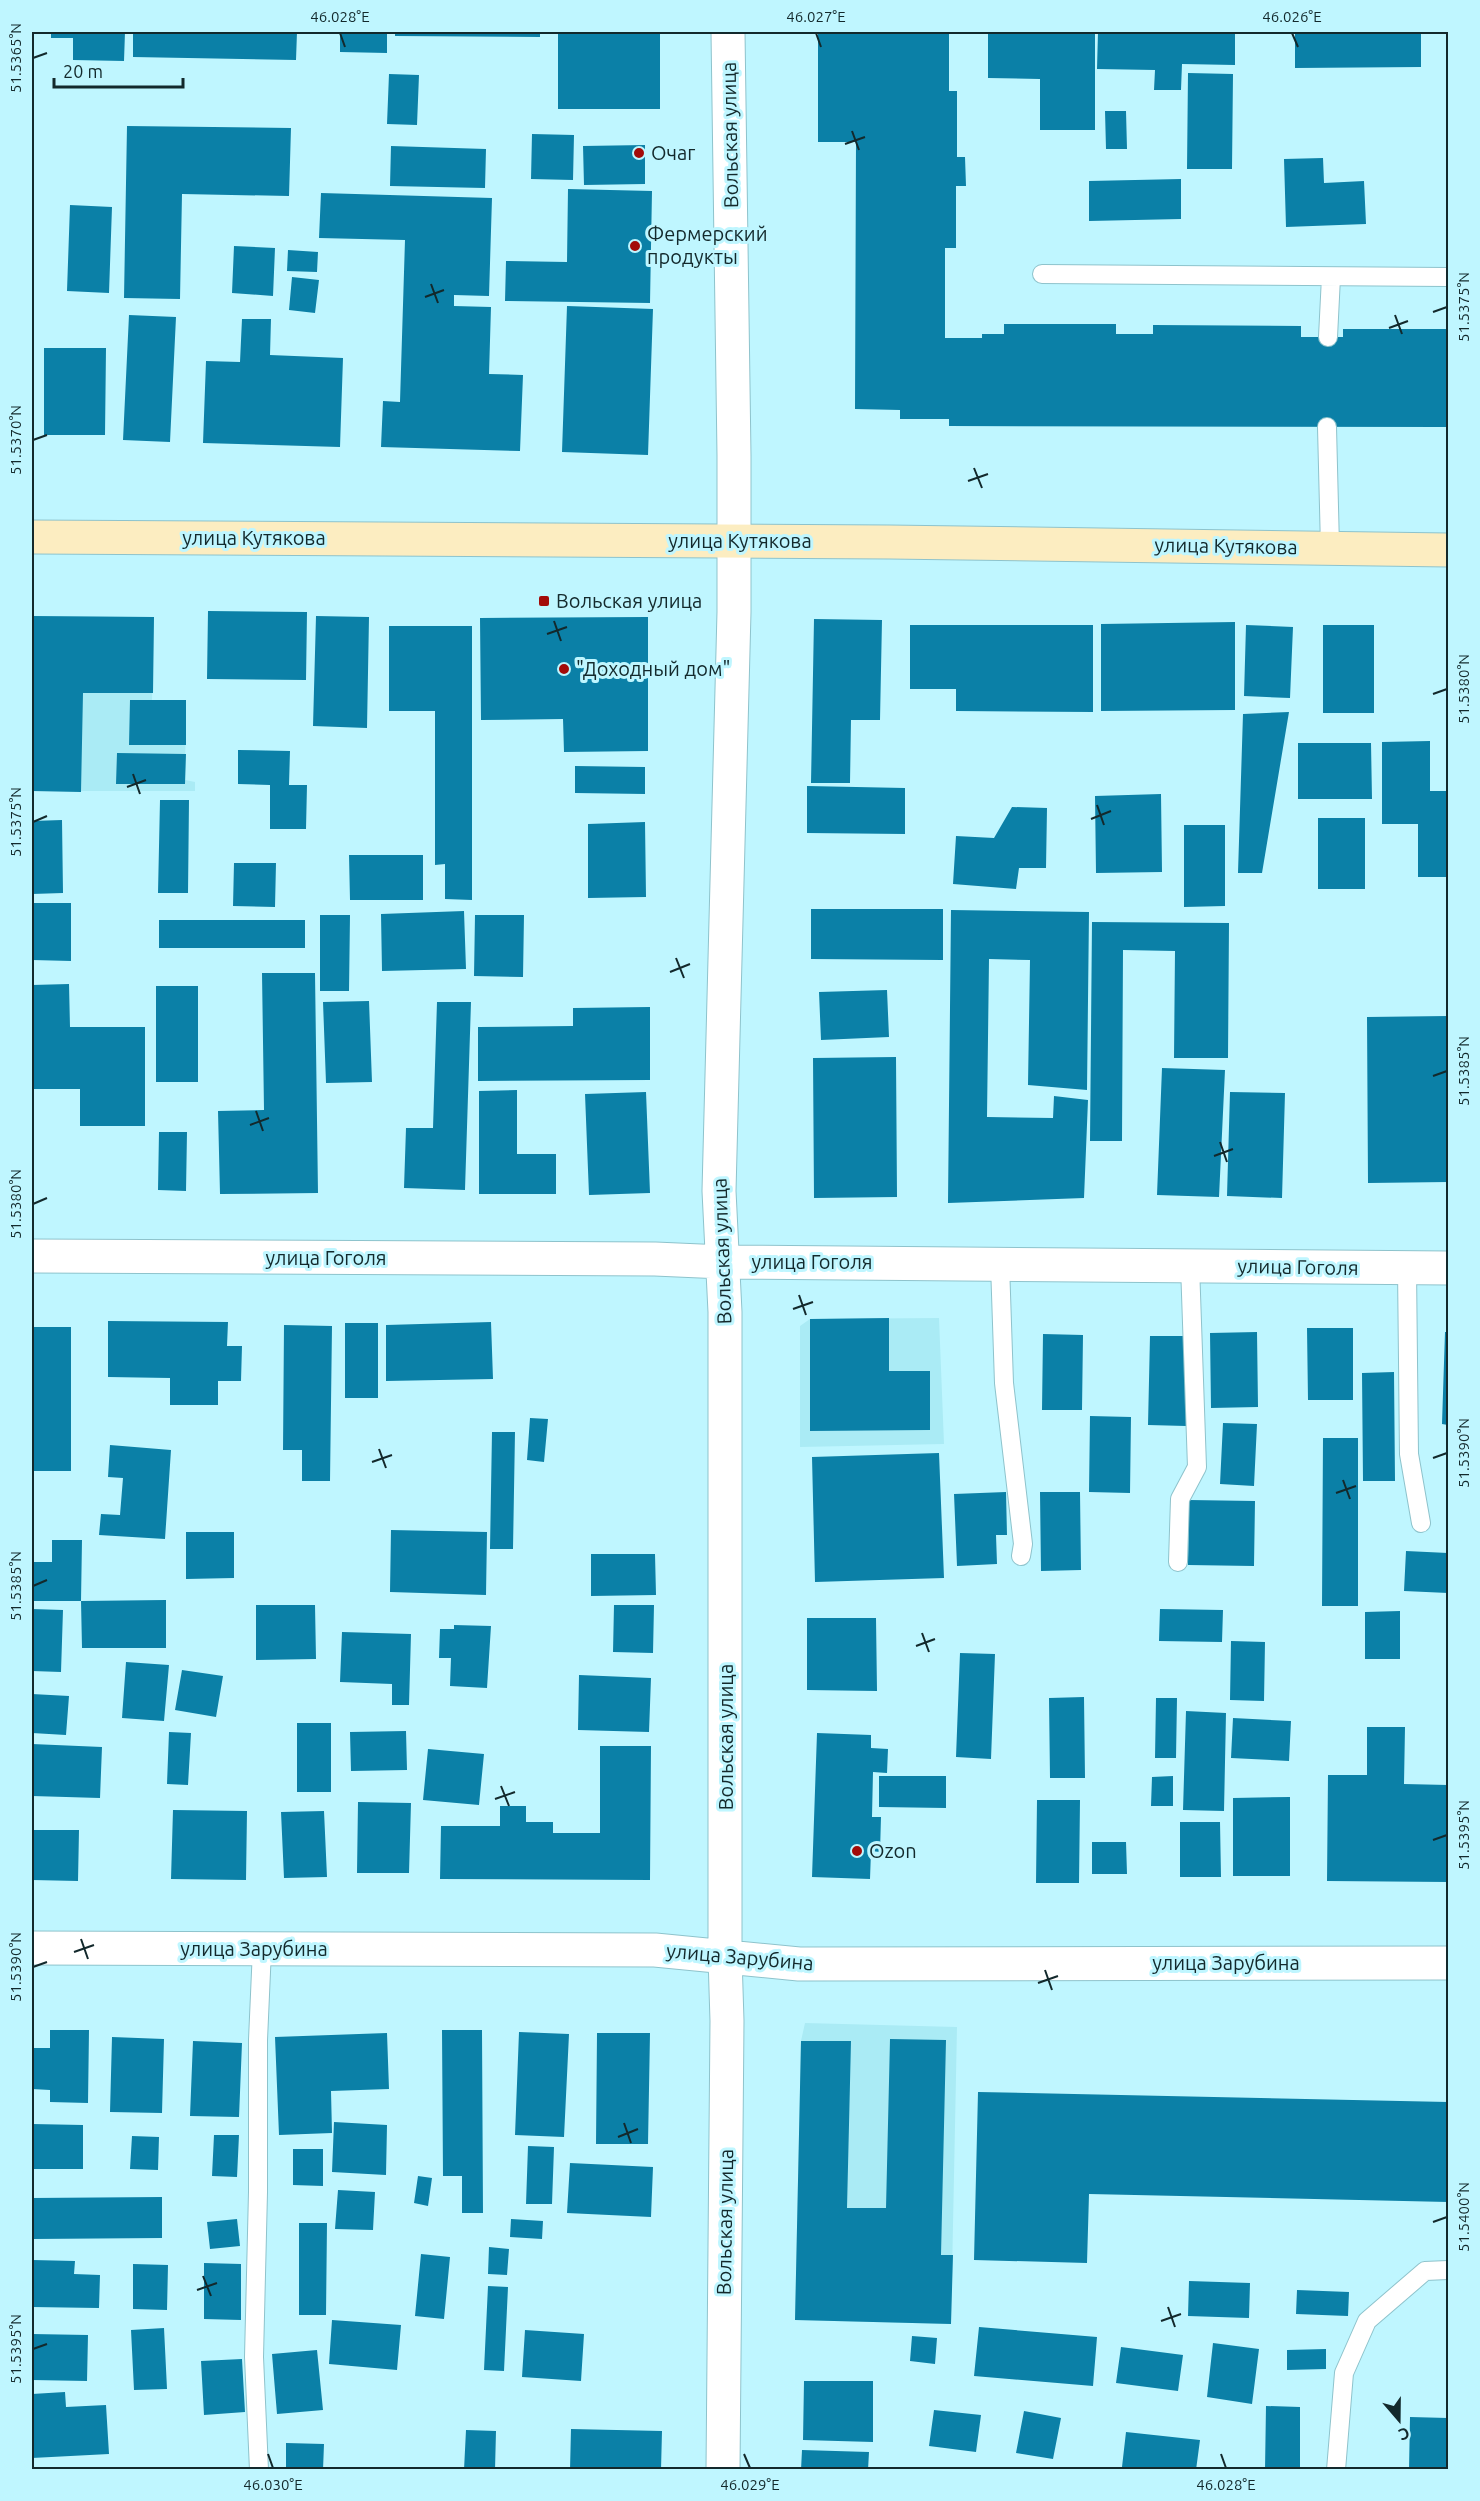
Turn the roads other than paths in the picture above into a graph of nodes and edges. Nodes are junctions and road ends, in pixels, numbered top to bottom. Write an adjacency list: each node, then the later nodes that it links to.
1 (728, 32): 8 (street, Вольская улица)
2 (1042, 274): 3 (lane)
3 (1331, 277): 4 (lane); 5 (lane)
4 (1449, 277)
5 (1328, 337)
6 (1327, 427): 9 (lane)
7 (32, 537): 8 (street, улица Кутякова)
8 (734, 542): 9 (street, улица Кутякова); 12 (street, Вольская улица)
9 (1330, 547): 10 (street, улица Кутякова)
10 (1449, 550)
11 (32, 1256): 12 (street, улица Гоголя)
12 (723, 1262): 13 (street, улица Гоголя); 22 (street, Вольская улица)
13 (1000, 1264): 14 (street, улица Гоголя); 18 (lane)
14 (1190, 1265): 15 (street, улица Гоголя); 19 (lane)
15 (1407, 1268): 16 (street, улица Гоголя); 17 (lane)
16 (1449, 1268)
17 (1421, 1523)
18 (1021, 1556)
19 (1178, 1562)
20 (32, 1948): 21 (street, улица Зарубина)
21 (262, 1949): 22 (street, улица Зарубина); 25 (lane)
22 (725, 1957): 23 (street, улица Зарубина); 26 (street, Вольская улица)
23 (1449, 1963)
24 (1449, 2270): 27 (lane)
25 (259, 2469)
26 (723, 2469)
27 (1336, 2469)

